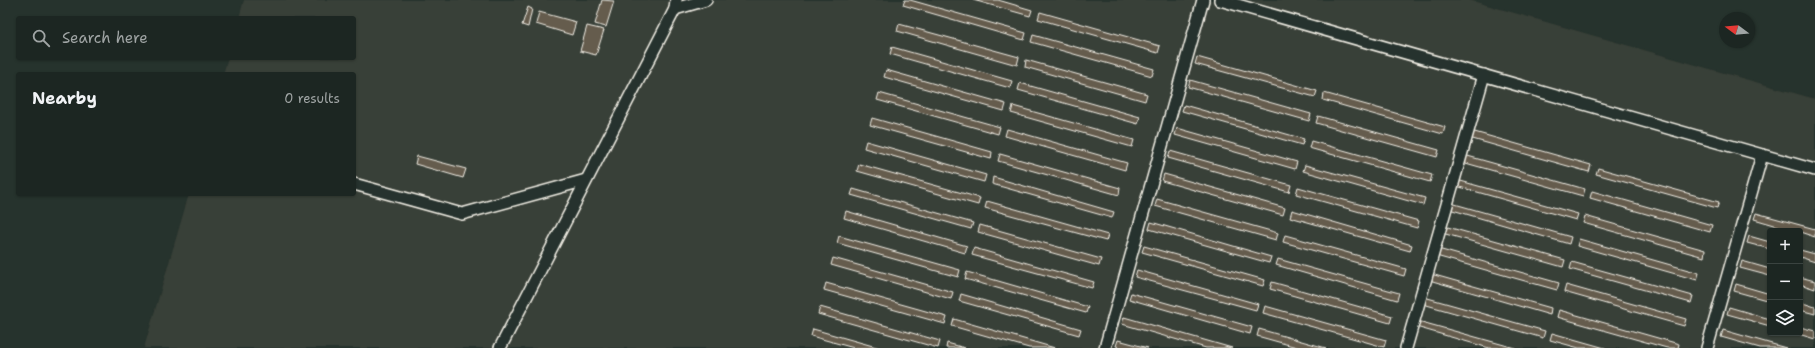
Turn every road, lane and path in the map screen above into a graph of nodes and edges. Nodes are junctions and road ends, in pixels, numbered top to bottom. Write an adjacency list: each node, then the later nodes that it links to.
1 (706, 0): 4 (lane)
2 (1203, 0): 11 (lane)
3 (1220, 0): 5 (lane)
4 (675, 5): 8 (lane)
5 (1484, 75): 6 (lane); 12 (lane)
6 (1762, 155): 7 (lane); 13 (lane)
7 (1815, 170)
8 (586, 180): 9 (lane); 10 (lane)
9 (356, 185)
10 (500, 348)
11 (1105, 348)
12 (1406, 348)
13 (1708, 348)

